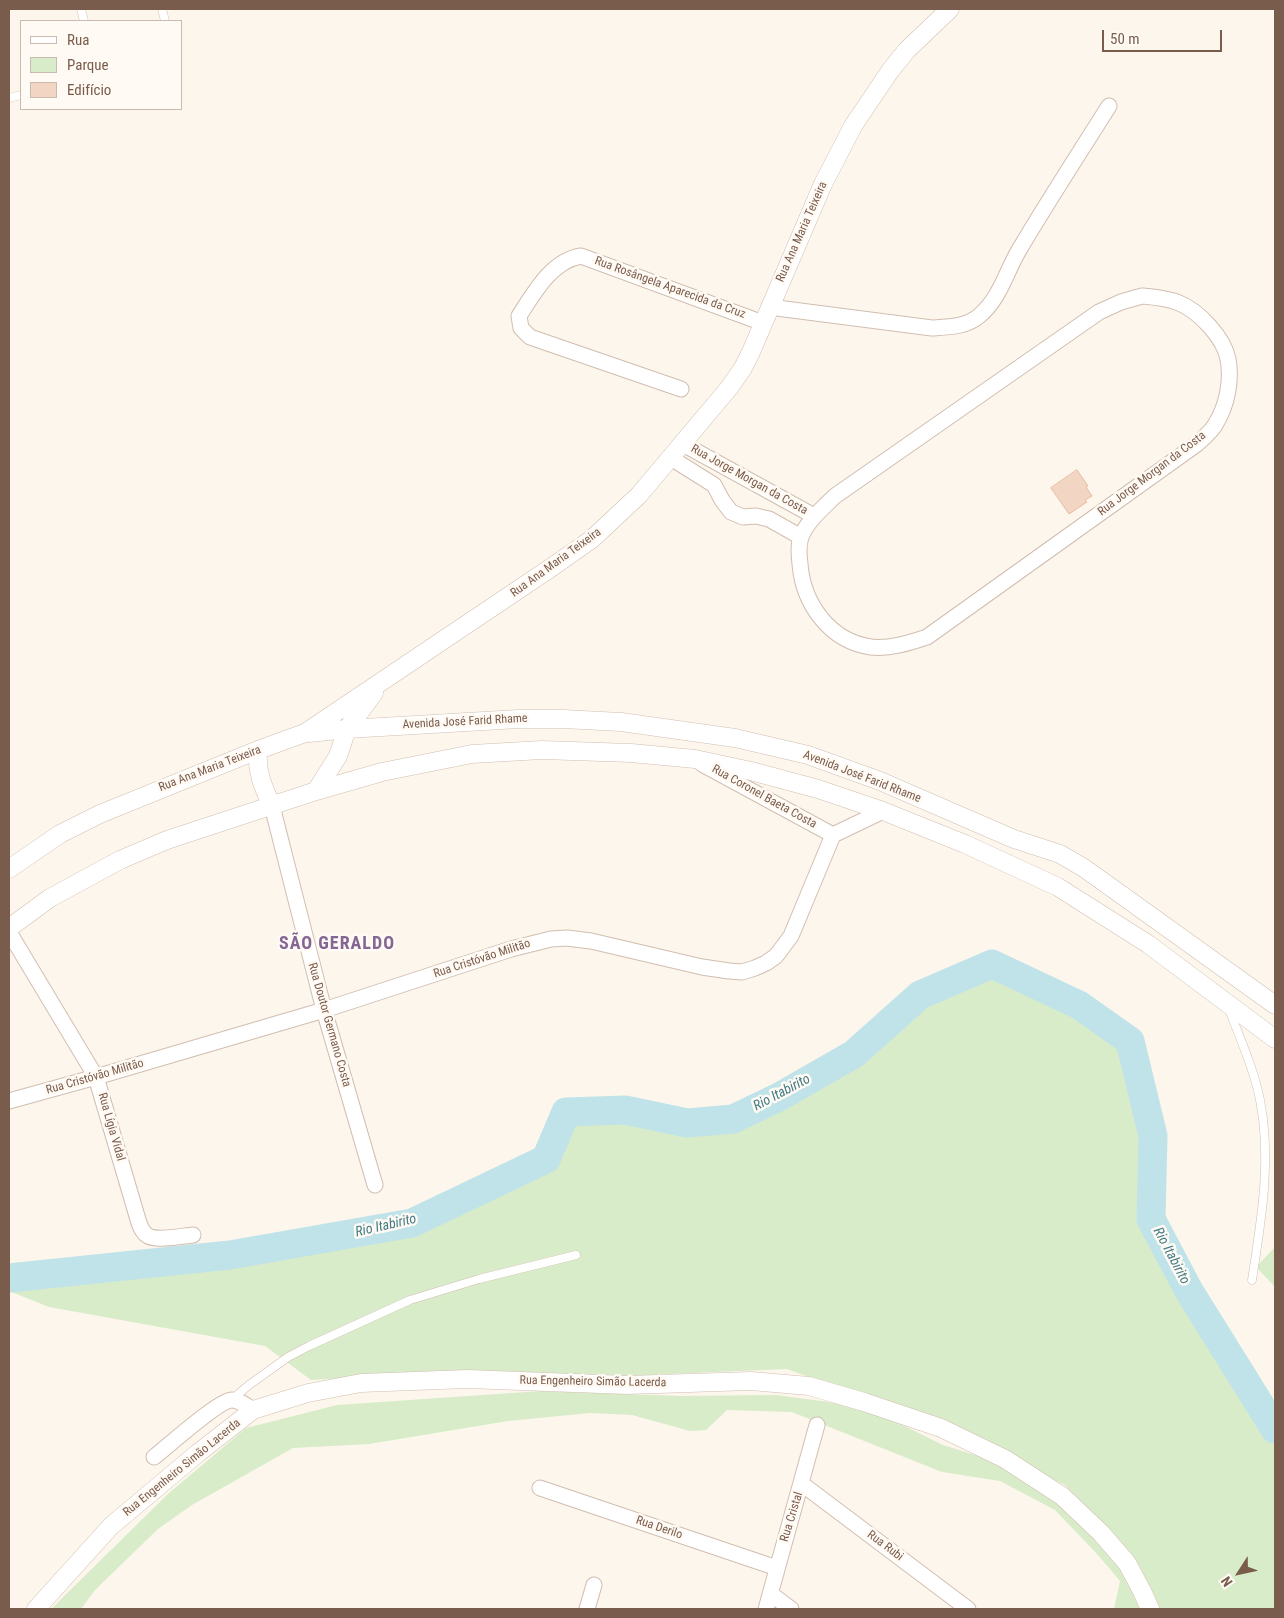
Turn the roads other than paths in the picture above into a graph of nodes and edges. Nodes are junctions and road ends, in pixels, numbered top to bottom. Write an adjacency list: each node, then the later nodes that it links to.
1 (950, 9): 3 (street, Rua Ana Maria Teixeira)
2 (1109, 106): 3 (street)
3 (766, 315): 4 (street, Rua Rosângela Aparecida da Cruz); 5 (street, Rua Ana Maria Teixeira)
4 (681, 389)
5 (683, 444): 6 (street, Rua Ana Maria Teixeira); 7 (street, Rua Jorge Morgan da Costa)
6 (670, 458): 8 (street, Rua Jorge Morgan da Costa); 9 (street, Rua Ana Maria Teixeira)
7 (814, 516): 8 (street, Rua Jorge Morgan da Costa); 8 (street, Rua Jorge Morgan da Costa)
8 (801, 537)
9 (385, 680): 10 (street); 11 (street, Rua Ana Maria Teixeira)
10 (347, 728): 11 (street, Avenida José Farid Rhame); 14 (street); 22 (street, Avenida José Farid Rhame)
11 (305, 734): 12 (street, Rua Ana Maria Teixeira)
12 (258, 750): 15 (street); 18 (street, Rua Ana Maria Teixeira)
13 (695, 759): 14 (street); 16 (street); 17 (street, Rua Coronel Baeta Costa)
14 (316, 791): 15 (street)
15 (272, 806): 19 (street); 23 (street, Rua Doutor Germano Costa)
16 (883, 811): 17 (street); 21 (street)
17 (833, 835): 23 (street, Rua Cristóvão Militão)
18 (9, 869)
19 (9, 928)
20 (9, 932): 25 (street, Rua Lígia Vidal)
21 (1227, 1003): 24 (street); 30 (lane)
22 (1275, 1005)
23 (324, 1010): 25 (street, Rua Cristóvão Militão); 27 (street, Rua Doutor Germano Costa)
24 (1275, 1039)
25 (96, 1077): 26 (street, Rua Cristóvão Militão); 28 (street, Rua Lígia Vidal)
26 (9, 1101)
27 (375, 1186)
28 (193, 1236)
29 (576, 1255): 31 (lane)
30 (1252, 1280)
31 (231, 1400): 32 (street); 34 (street)
32 (253, 1410): 40 (street, Rua Engenheiro Simão Lacerda); 45 (street, Rua Engenheiro Simão Lacerda)
33 (818, 1425): 35 (street, Rua Cristal)
34 (154, 1457)
35 (802, 1484): 37 (street, Rua Cristal); 44 (street, Rua Rubi)
36 (540, 1488): 37 (street, Rua Derilo)
37 (777, 1568): 39 (street, Rua Cristal)
38 (594, 1585): 41 (street)
39 (771, 1594): 42 (street, Rua Cristal); 43 (street)
40 (36, 1609)
41 (587, 1609)
42 (766, 1609)
43 (791, 1609)
44 (968, 1609)
45 (1150, 1609)

